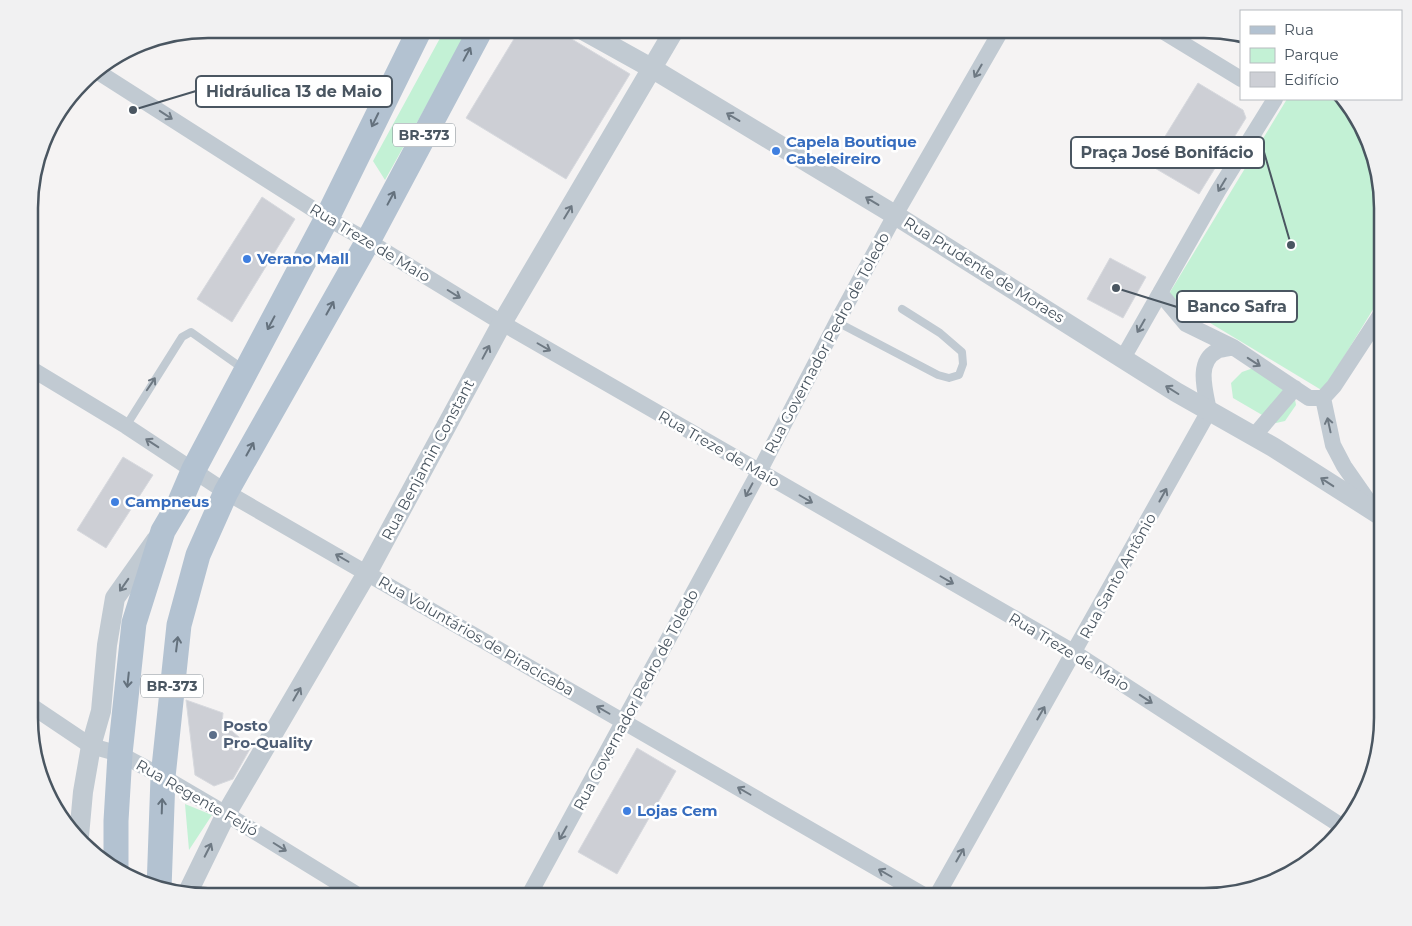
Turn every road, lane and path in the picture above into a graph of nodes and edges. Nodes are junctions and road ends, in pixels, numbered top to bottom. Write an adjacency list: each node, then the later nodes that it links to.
1 (416, 38): 12 (main road, BR-373, one-way to 12)
2 (476, 38): 13 (main road, BR-373, one-way to 2)
3 (597, 38): 7 (street, Rua Prudente de Moraes)
4 (670, 38): 7 (street, Rua Benjamin Constant)
5 (997, 38): 11 (street, Rua Governador Pedro de Toledo, one-way to 11)
6 (1174, 38): 9 (street)
7 (653, 69): 11 (street, Rua Prudente de Moraes, one-way to 7); 17 (street, Rua Benjamin Constant, one-way to 7)
8 (102, 75): 12 (street, Rua Treze de Maio, one-way to 12)
9 (1240, 77)
10 (1273, 100): 14 (street, one-way to 14)
11 (896, 215): 16 (street, Rua Governador Pedro de Toledo); 20 (street, Rua Prudente de Moraes)
12 (327, 218): 13 (street, Rua Treze de Maio); 21 (main road, BR-373, one-way to 21)
13 (368, 240): 17 (street, Rua Treze de Maio, one-way to 17); 30 (main road, BR-373, one-way to 13)
14 (1160, 293): 19 (street); 20 (street, one-way to 20)
15 (902, 309): 16 (lane)
16 (837, 322): 29 (street, Rua Governador Pedro de Toledo)
17 (502, 323): 29 (street, Rua Treze de Maio, one-way to 29); 34 (street, Rua Benjamin Constant, one-way to 17)
18 (1374, 326): 24 (street)
19 (1233, 347): 23 (street, one-way to 23); 25 (street)
20 (1123, 358): 25 (street, Rua Prudente de Moraes, one-way to 20)
21 (246, 370): 26 (lane, one-way to 21); 28 (main road, BR-373)
22 (38, 373): 26 (street, Rua Voluntários de Piracicaba)
23 (1295, 388): 24 (street); 27 (street)
24 (1324, 398): 31 (street, one-way to 24)
25 (1209, 411): 27 (street, Rua Prudente de Moraes); 35 (street, Rua Santo Antônio, one-way to 25)
26 (126, 426): 28 (street, Rua Voluntários de Piracicaba, one-way to 26)
27 (1254, 436): 32 (street, Rua Prudente de Moraes, one-way to 27)
28 (194, 469): 30 (street, Rua Voluntários de Piracicaba); 33 (main road, BR-373)
29 (759, 472): 35 (street, Rua Treze de Maio, one-way to 35); 37 (street, Rua Governador Pedro de Toledo, one-way to 37)
30 (226, 492): 34 (street, Rua Voluntários de Piracicaba, one-way to 30); 40 (main road, BR-373, one-way to 30)
31 (1374, 507)
32 (1374, 511)
33 (163, 531): 38 (street, one-way to 38); 39 (main road, BR-373, one-way to 39)
34 (368, 573): 37 (street, Rua Voluntários de Piracicaba, one-way to 34); 41 (street, Rua Benjamin Constant, one-way to 34)
35 (1075, 653): 42 (street, Rua Treze de Maio, one-way to 42); 50 (street, Rua Santo Antônio, one-way to 35)
36 (38, 710): 38 (street, Rua Regente Feijó)
37 (624, 722): 48 (street, Rua Governador Pedro de Toledo, one-way to 48); 49 (street, Rua Voluntários de Piracicaba, one-way to 37)
38 (91, 746): 39 (street, Rua Regente Feijó); 43 (street)
39 (120, 754): 40 (street, Rua Regente Feijó); 44 (main road, BR-373)
40 (162, 778): 41 (street, Rua Regente Feijó); 45 (main road, BR-373, one-way to 40)
41 (226, 814): 46 (street, Rua Benjamin Constant, one-way to 41); 47 (street, Rua Regente Feijó, one-way to 47)
42 (1338, 824)
43 (80, 830)
44 (116, 862)
45 (159, 881)
46 (190, 887)
47 (346, 888)
48 (533, 888)
49 (911, 888)
50 (941, 888)

